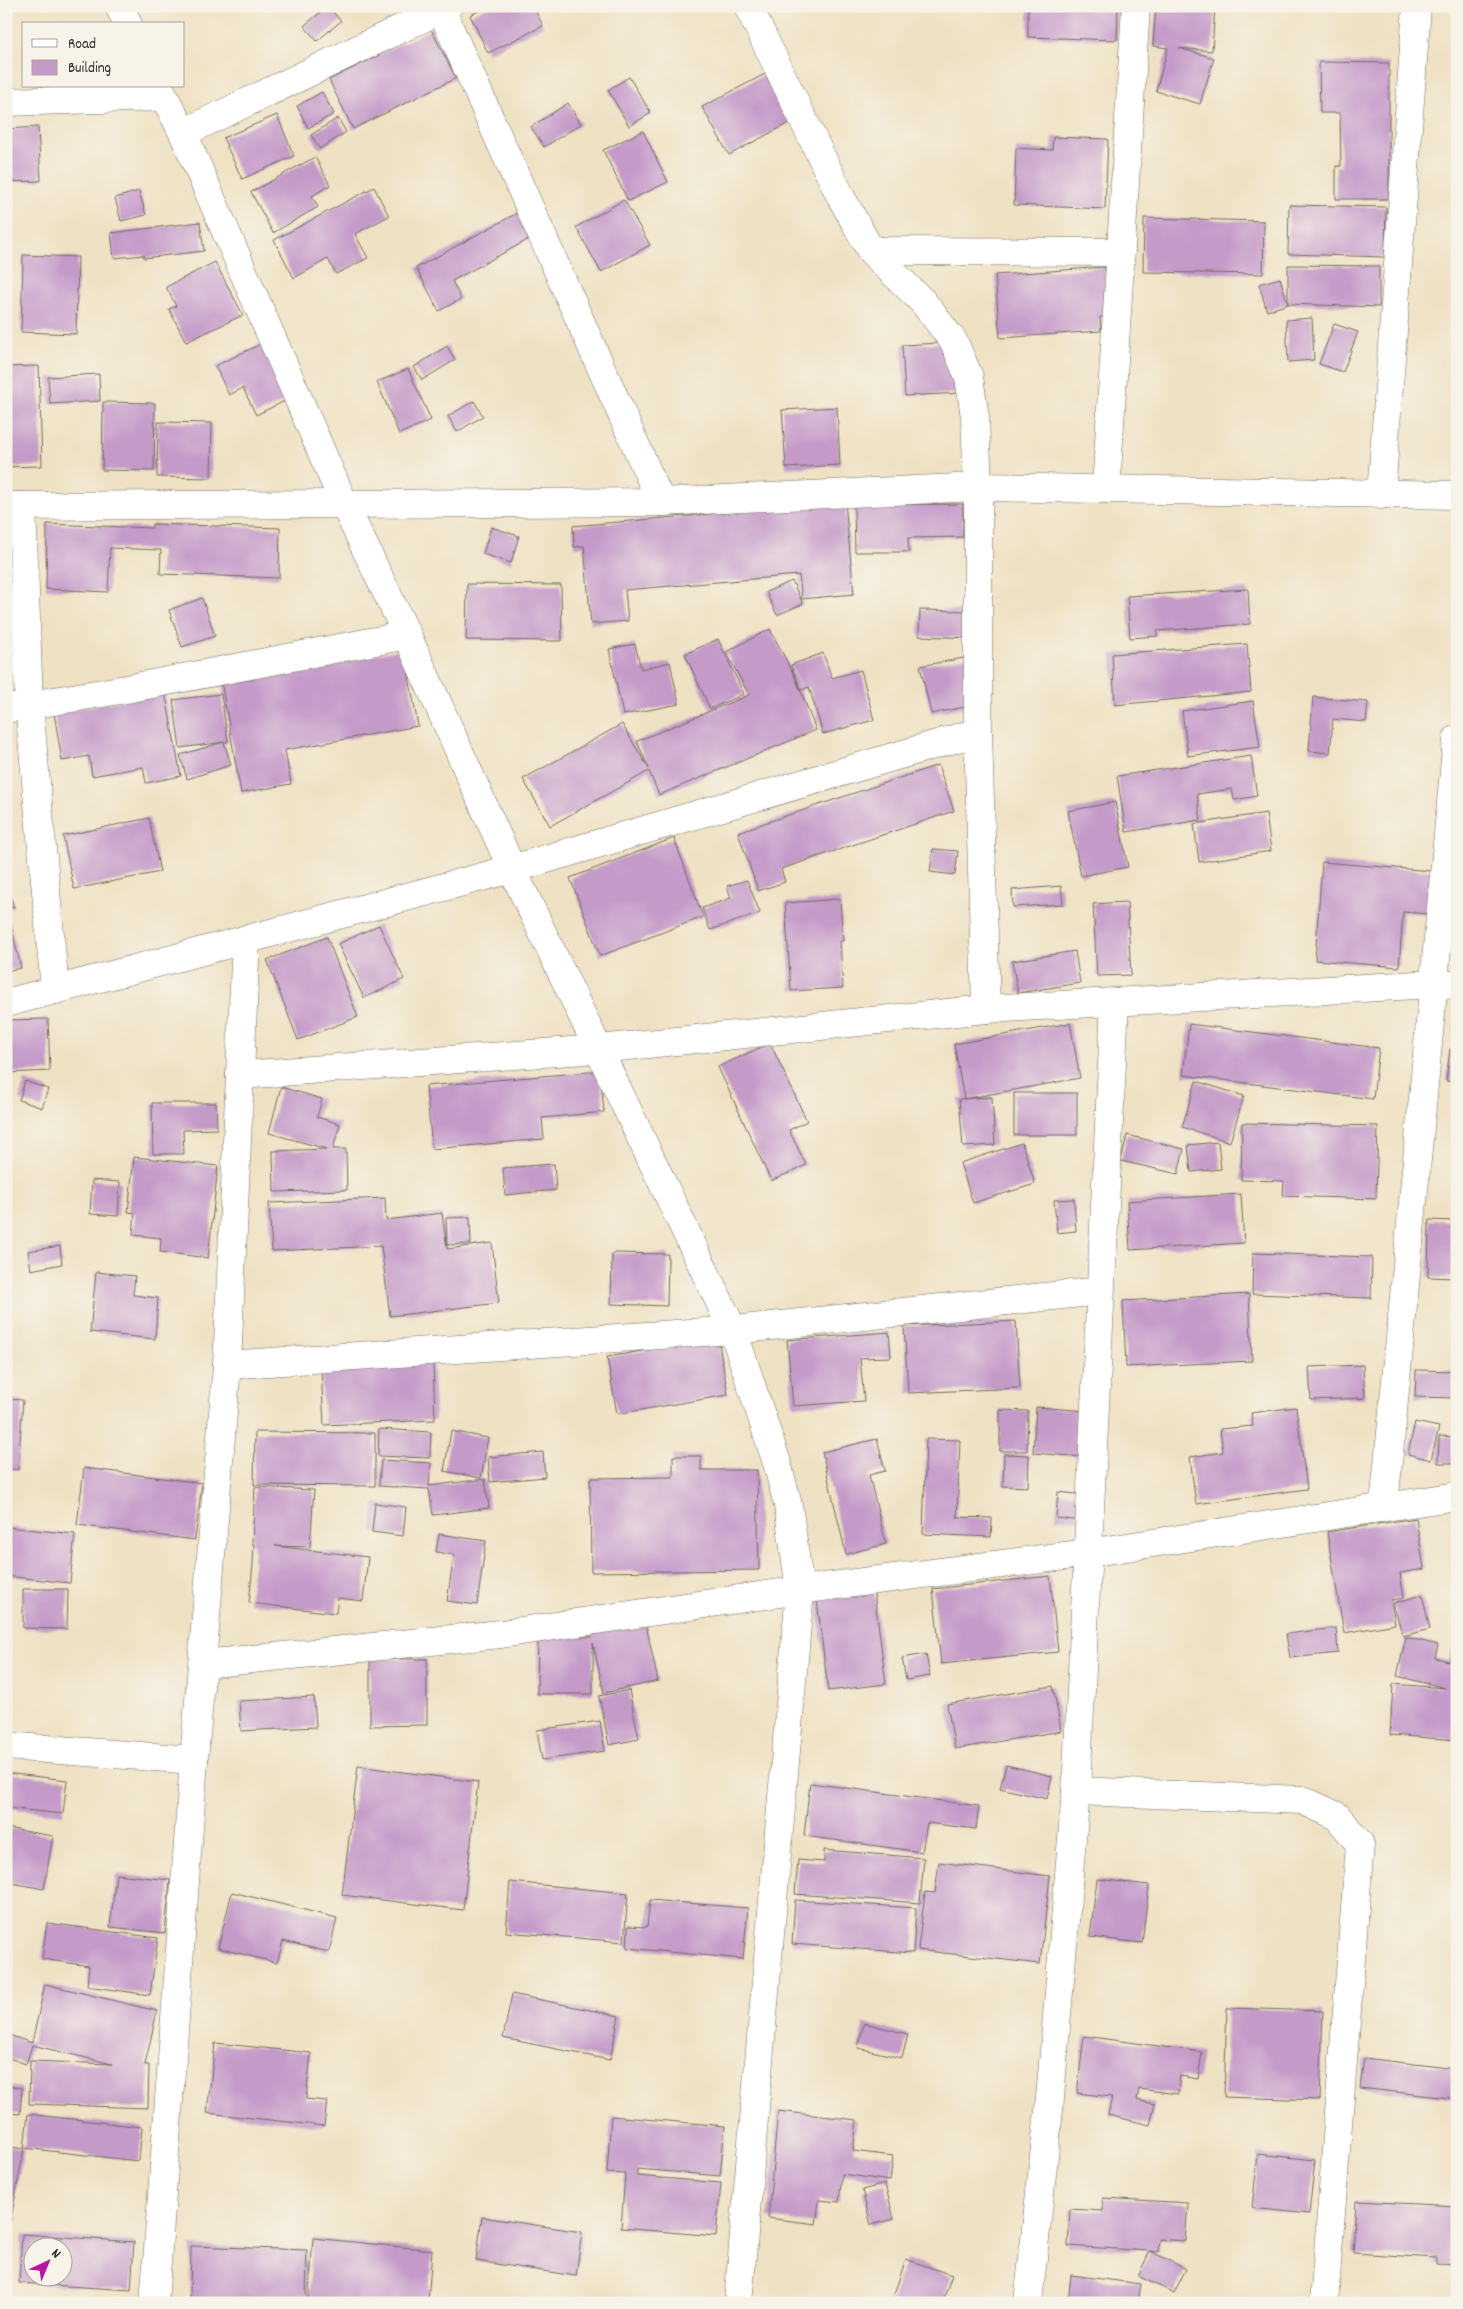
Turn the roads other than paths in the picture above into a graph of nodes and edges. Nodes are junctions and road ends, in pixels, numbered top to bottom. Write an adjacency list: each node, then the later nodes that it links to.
1 (120, 6): 6 (street)
2 (748, 6): 10 (street)
3 (1136, 6): 11 (street)
4 (1417, 6): 14 (street)
5 (445, 8): 9 (street); 16 (street)
6 (127, 22)
7 (161, 92): 8 (street); 9 (street)
8 (6, 102)
9 (183, 133): 18 (street)
10 (871, 251): 11 (street); 12 (street)
11 (1121, 252): 13 (street)
12 (978, 487): 13 (street); 16 (street); 21 (street)
13 (1106, 489): 14 (street)
14 (1381, 495): 15 (street)
15 (1457, 495)
16 (662, 502): 18 (street)
17 (14, 506): 18 (street); 20 (street)
18 (345, 506): 19 (street)
19 (407, 635): 20 (street); 23 (street)
20 (18, 707): 26 (street)
21 (978, 732): 23 (street); 29 (street)
22 (1457, 739): 25 (street)
23 (512, 869): 24 (street); 30 (street)
24 (246, 939): 26 (street); 31 (street)
25 (1446, 985): 28 (street); 36 (street)
26 (55, 990): 27 (street)
27 (6, 1003)
28 (1115, 1003): 29 (street); 32 (street)
29 (986, 1009): 30 (street)
30 (599, 1049): 31 (street); 33 (street)
31 (240, 1075): 34 (street)
32 (1100, 1290): 33 (street); 37 (street)
33 (732, 1330): 34 (street); 38 (street)
34 (227, 1365): 39 (street)
35 (1457, 1496): 36 (street)
36 (1384, 1506): 37 (street)
37 (1088, 1553): 38 (street); 42 (street)
38 (800, 1590): 39 (street); 44 (street)
39 (203, 1664): 41 (street)
40 (6, 1746): 41 (street)
41 (194, 1760): 43 (street)
42 (1076, 1791): 45 (street); 46 (street)
43 (154, 2303)
44 (738, 2303)
45 (1028, 2303)
46 (1324, 2303)

